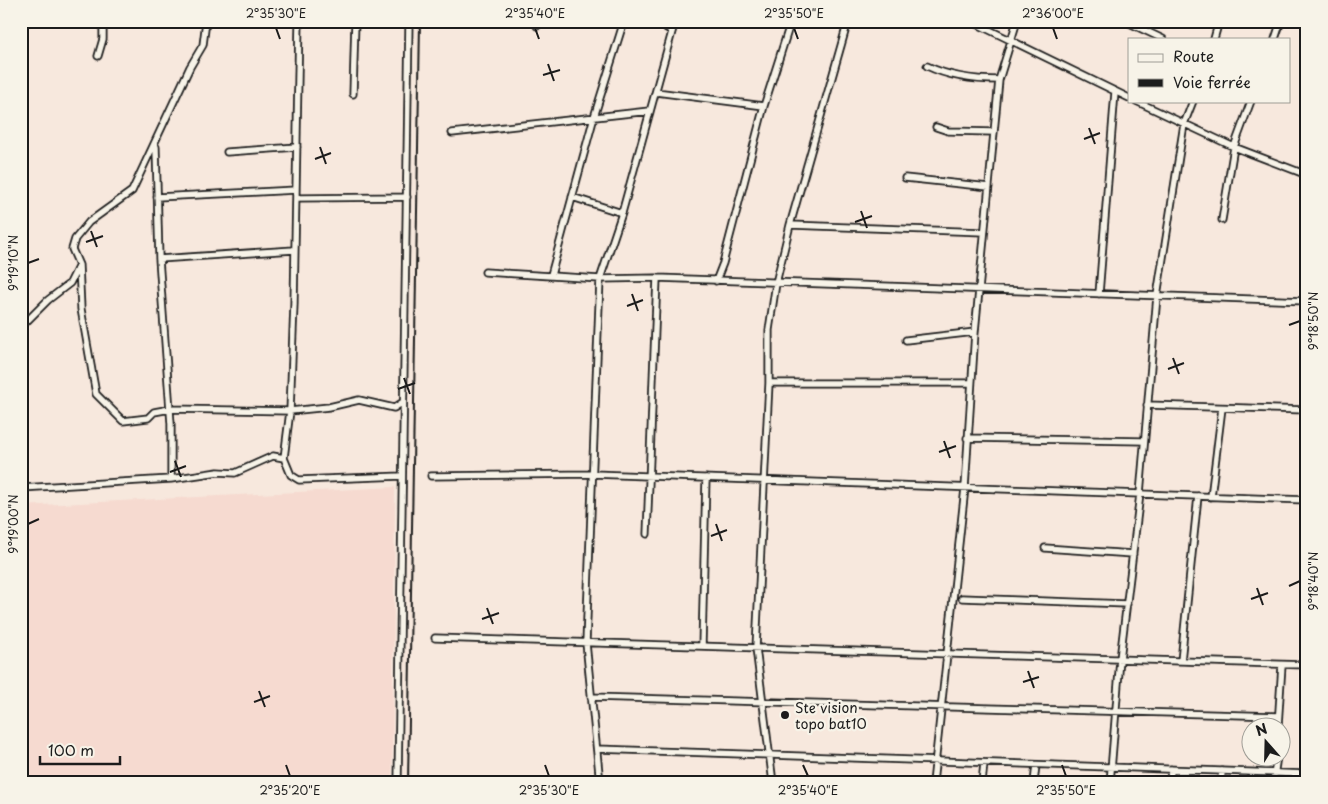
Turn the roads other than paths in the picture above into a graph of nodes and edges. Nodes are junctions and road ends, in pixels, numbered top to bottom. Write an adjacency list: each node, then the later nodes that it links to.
1 (42, 21): 17 (street)
2 (103, 21): 25 (street)
3 (206, 21): 42 (street)
4 (299, 21): 43 (street)
5 (355, 21): 30 (street)
6 (409, 21): 50 (street)
7 (624, 21): 37 (street)
8 (655, 21): 20 (street)
9 (675, 21): 20 (street)
10 (792, 21): 35 (street)
11 (848, 21): 56 (street)
12 (971, 21): 24 (street)
13 (1017, 21): 24 (street)
14 (1125, 21): 19 (street)
15 (1147, 21): 19 (street)
16 (1281, 21): 23 (street)
17 (21, 22)
18 (1217, 22): 22 (street)
19 (1144, 30): 21 (street)
20 (672, 31): 28 (street)
21 (1161, 38)
22 (1214, 38)
23 (1274, 38)
24 (1010, 39): 27 (street); 29 (street)
25 (98, 56)
26 (926, 66): 27 (street)
27 (999, 80): 40 (street)
28 (656, 92): 35 (street); 36 (street)
29 (1115, 92): 31 (street); 68 (street)
30 (353, 94)
31 (1128, 98)
32 (1138, 102): 38 (street)
33 (1193, 102): 38 (street)
34 (1251, 102): 44 (street)
35 (764, 106): 65 (street)
36 (649, 111): 37 (street); 54 (street)
37 (594, 117): 41 (street); 52 (street)
38 (1184, 124): 44 (street); 69 (street)
39 (936, 127): 40 (street)
40 (994, 132): 48 (street)
41 (452, 133)
42 (155, 145): 51 (street); 60 (street)
43 (298, 147): 45 (street); 49 (street)
44 (1234, 147): 46 (street); 55 (street)
45 (227, 152)
46 (1307, 175)
47 (905, 178): 48 (street)
48 (989, 187): 57 (street)
49 (296, 190): 51 (street); 53 (street)
50 (407, 196): 53 (street); 76 (street)
51 (157, 197): 59 (street)
52 (572, 197): 54 (street); 62 (street)
53 (296, 198): 58 (street)
54 (622, 213): 64 (street)
55 (1222, 220)
56 (790, 225): 57 (street); 66 (street)
57 (984, 232): 67 (street)
58 (294, 250): 59 (street); 81 (street)
59 (159, 259): 79 (street)
60 (79, 265): 71 (street); 79 (street)
61 (485, 272): 62 (street)
62 (551, 275): 64 (street)
63 (657, 278): 64 (street); 65 (street); 88 (street)
64 (600, 279): 85 (street)
65 (716, 280): 66 (street)
66 (776, 283): 67 (street); 74 (street)
67 (979, 290): 68 (street); 72 (street)
68 (1100, 294): 69 (street)
69 (1157, 296): 70 (street); 77 (street)
70 (1307, 302)
71 (21, 327)
72 (975, 332): 73 (street); 75 (street)
73 (906, 340)
74 (769, 383): 75 (street); 91 (street)
75 (971, 383): 82 (street)
76 (403, 402): 81 (street); 86 (street)
77 (1147, 405): 78 (street); 83 (street)
78 (1222, 408): 80 (street); 96 (street)
79 (170, 409): 81 (street); 90 (street)
80 (1307, 410)
81 (290, 411): 84 (street)
82 (967, 438): 83 (street); 93 (street)
83 (1144, 441): 94 (street)
84 (284, 458): 86 (street); 90 (street)
85 (593, 474): 87 (street); 88 (street); 104 (street)
86 (402, 476): 128 (street)
87 (430, 476)
88 (649, 476): 89 (street); 98 (street)
89 (706, 478): 91 (street); 105 (street)
90 (171, 479): 92 (street)
91 (763, 480): 93 (street); 106 (street)
92 (21, 488)
93 (965, 488): 94 (street); 107 (street)
94 (1140, 494): 95 (street); 100 (street)
95 (1198, 496): 96 (street); 109 (street)
96 (1211, 497): 97 (street)
97 (1307, 500)
98 (647, 534)
99 (1045, 548): 100 (street)
100 (1133, 554): 102 (street)
101 (962, 598): 102 (street)
102 (1127, 604): 108 (street)
103 (436, 638): 104 (street)
104 (586, 643): 105 (street); 112 (street)
105 (702, 646): 106 (street)
106 (756, 648): 107 (street); 113 (street)
107 (946, 654): 108 (street); 114 (street)
108 (1120, 659): 109 (street); 115 (street)
109 (1182, 661): 110 (street)
110 (1282, 664): 111 (street); 116 (street)
111 (1307, 665)
112 (592, 697): 113 (street); 117 (street)
113 (763, 702): 114 (street); 118 (street)
114 (941, 707): 115 (street); 119 (street)
115 (1116, 712): 116 (street); 123 (street)
116 (1278, 716)
117 (596, 749): 118 (street); 129 (street)
118 (770, 755): 119 (street); 130 (street)
119 (935, 761): 120 (street); 131 (street)
120 (984, 763): 121 (street); 132 (street)
121 (1036, 765): 123 (street); 133 (street)
122 (1276, 766): 126 (street)
123 (1111, 767): 124 (street); 134 (street)
124 (1171, 769): 125 (street); 135 (street)
125 (1222, 771): 126 (street); 136 (street)
126 (1276, 773): 127 (street); 137 (street)
127 (1307, 774)
128 (398, 783)
129 (600, 783)
130 (773, 783)
131 (933, 783)
132 (982, 783)
133 (1034, 783)
134 (1110, 783)
135 (1170, 783)
136 (1221, 783)
137 (1273, 783)

